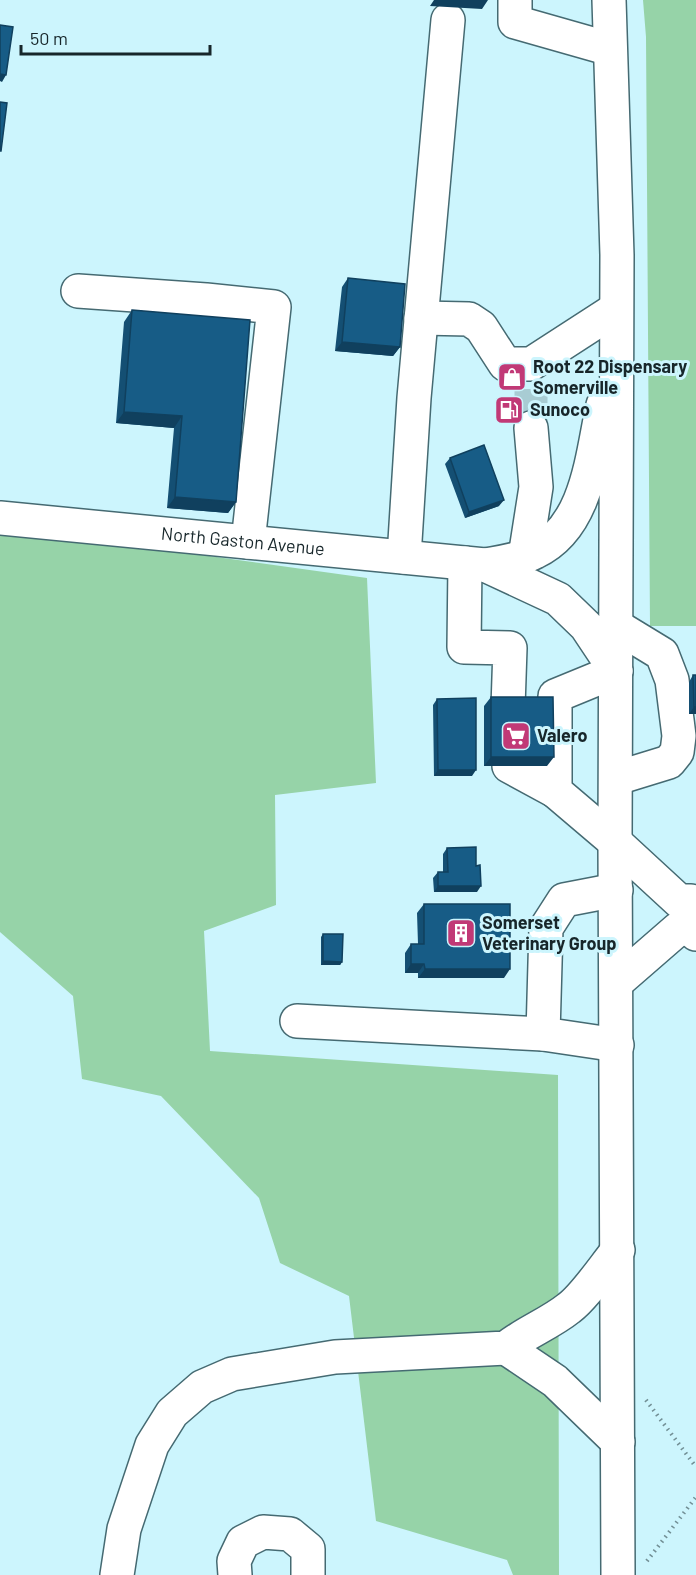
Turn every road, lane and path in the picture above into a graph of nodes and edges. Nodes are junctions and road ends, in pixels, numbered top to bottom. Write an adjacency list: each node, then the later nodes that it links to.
1 (515, 0): 4 (main road)
2 (609, 0): 4 (main road)
3 (448, 20): 7 (main road)
4 (610, 49): 6 (main road)
5 (78, 291): 13 (main road)
6 (616, 309): 7 (main road); 8 (main road)
7 (421, 318): 14 (main road)
8 (616, 348): 11 (main road); 17 (main road)
9 (531, 428): 10 (main road)
10 (536, 487): 11 (main road); 15 (main road)
11 (578, 506): 15 (main road)
12 (0, 518): 13 (main road, North Gaston Avenue)
13 (248, 542): 14 (main road, North Gaston Avenue)
14 (404, 557): 16 (main road, North Gaston Avenue)
15 (525, 557): 16 (main road)
16 (475, 564): 18 (main road); 19 (main road)
17 (616, 626): 18 (main road); 21 (main road)
18 (616, 671): 19 (main road); 21 (main road)
19 (555, 696): 22 (main road)
20 (508, 766): 22 (main road)
21 (616, 778): 23 (main road)
22 (555, 791): 23 (main road)
23 (615, 842): 24 (main road); 25 (main road)
24 (616, 890): 26 (main road); 28 (main road)
25 (693, 921): 26 (main road)
26 (617, 982): 29 (main road)
27 (297, 1021): 28 (main road)
28 (543, 1034): 29 (main road)
29 (617, 1045): 30 (main road)
30 (618, 1251): 31 (main road); 32 (main road)
31 (506, 1348): 33 (main road); 37 (main road)
32 (619, 1364): 33 (main road); 34 (path)
33 (618, 1442): 36 (main road)
34 (696, 1467)
35 (696, 1497): 36 (path)
36 (630, 1571)
37 (117, 1575)
38 (234, 1575): 39 (main road)
39 (308, 1575)

